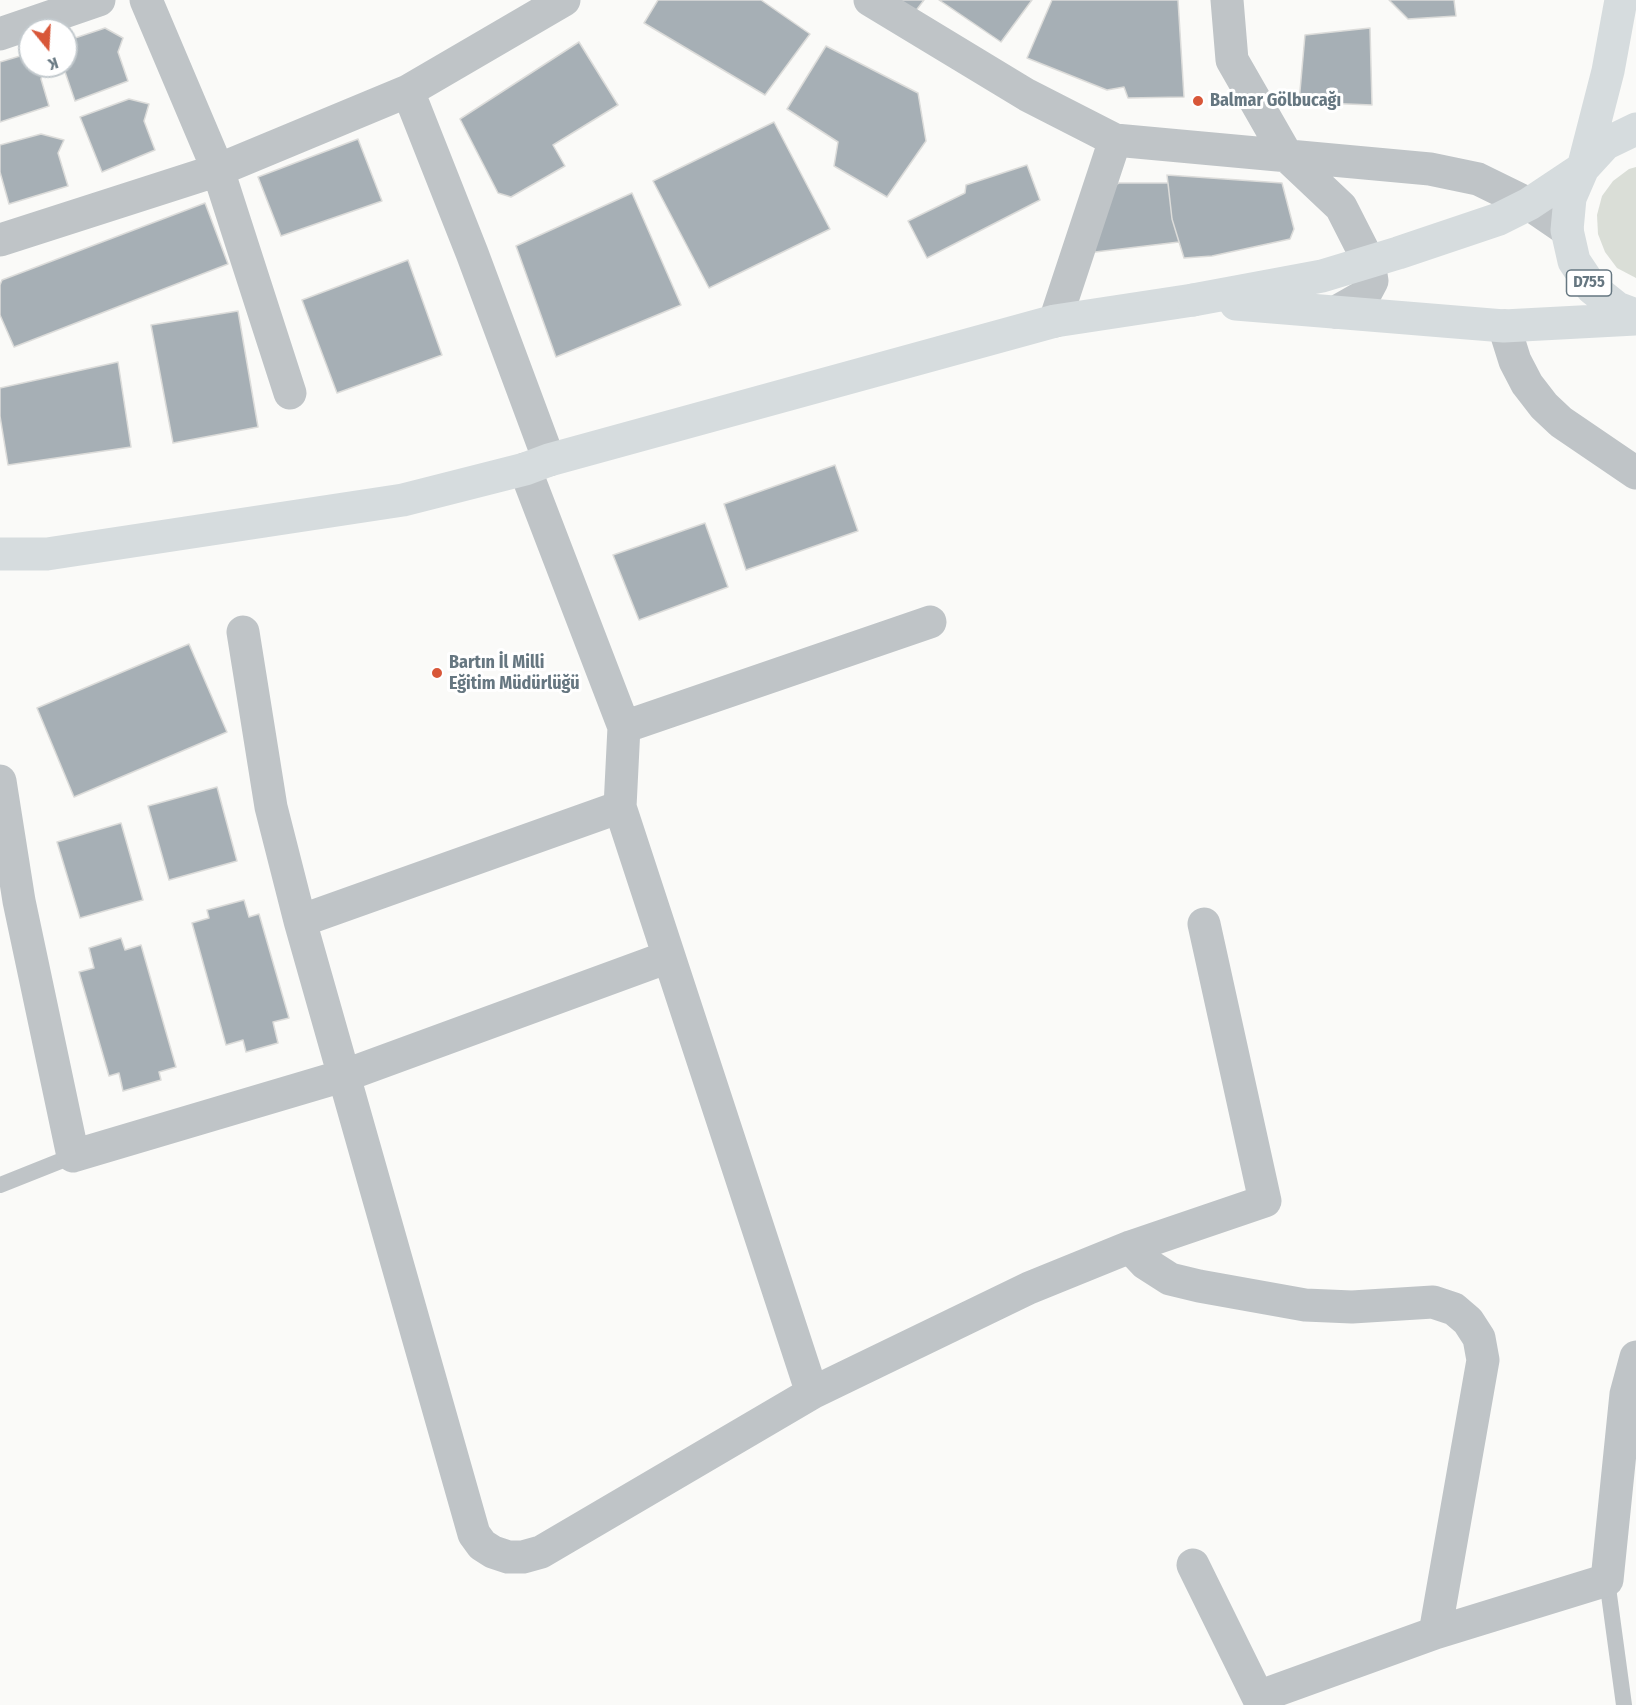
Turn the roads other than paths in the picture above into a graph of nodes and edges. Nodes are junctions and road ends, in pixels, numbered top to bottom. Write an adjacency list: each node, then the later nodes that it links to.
1 (99, 0): 7 (street)
2 (146, 0): 13 (street)
3 (564, 0): 8 (street)
4 (870, 0): 10 (street)
5 (1227, 0): 11 (street)
6 (1621, 0): 12 (main road, D755)
7 (0, 34)
8 (408, 92): 13 (street); 26 (street)
9 (1636, 129): 12 (main road)
10 (1115, 140): 11 (street); 23 (street)
11 (1287, 156): 14 (street); 16 (street)
12 (1583, 168): 14 (main road); 15 (main road, D755)
13 (218, 170): 17 (street); 25 (street)
14 (1529, 204): 15 (street); 18 (main road)
15 (1567, 230): 22 (main road, D755)
16 (1354, 232): 18 (street); 19 (street)
17 (0, 240)
18 (1369, 262): 19 (main road); 21 (street)
19 (1322, 276): 20 (main road)
20 (1193, 300): 21 (main road); 23 (main road)
21 (1335, 312): 24 (main road)
22 (1636, 317): 24 (main road)
23 (1055, 321): 26 (main road)
24 (1504, 326): 27 (street)
25 (290, 393)
26 (537, 465): 28 (main road); 31 (street)
27 (1636, 473)
28 (0, 554)
29 (930, 622): 31 (street)
30 (243, 632): 34 (street)
31 (624, 727): 33 (street)
32 (0, 782): 38 (street)
33 (620, 807): 34 (street); 36 (street)
34 (300, 921): 37 (street)
35 (1204, 924): 40 (street)
36 (668, 957): 37 (street); 42 (street)
37 (346, 1075): 38 (street); 42 (street)
38 (73, 1156): 39 (lane)
39 (0, 1185)
40 (1130, 1247): 42 (street); 46 (street)
41 (1636, 1357): 43 (street)
42 (812, 1393)
43 (1631, 1396): 45 (street)
44 (1193, 1565): 46 (street)
45 (1607, 1580): 46 (street); 47 (lane)
46 (1435, 1632)
47 (1624, 1705)

